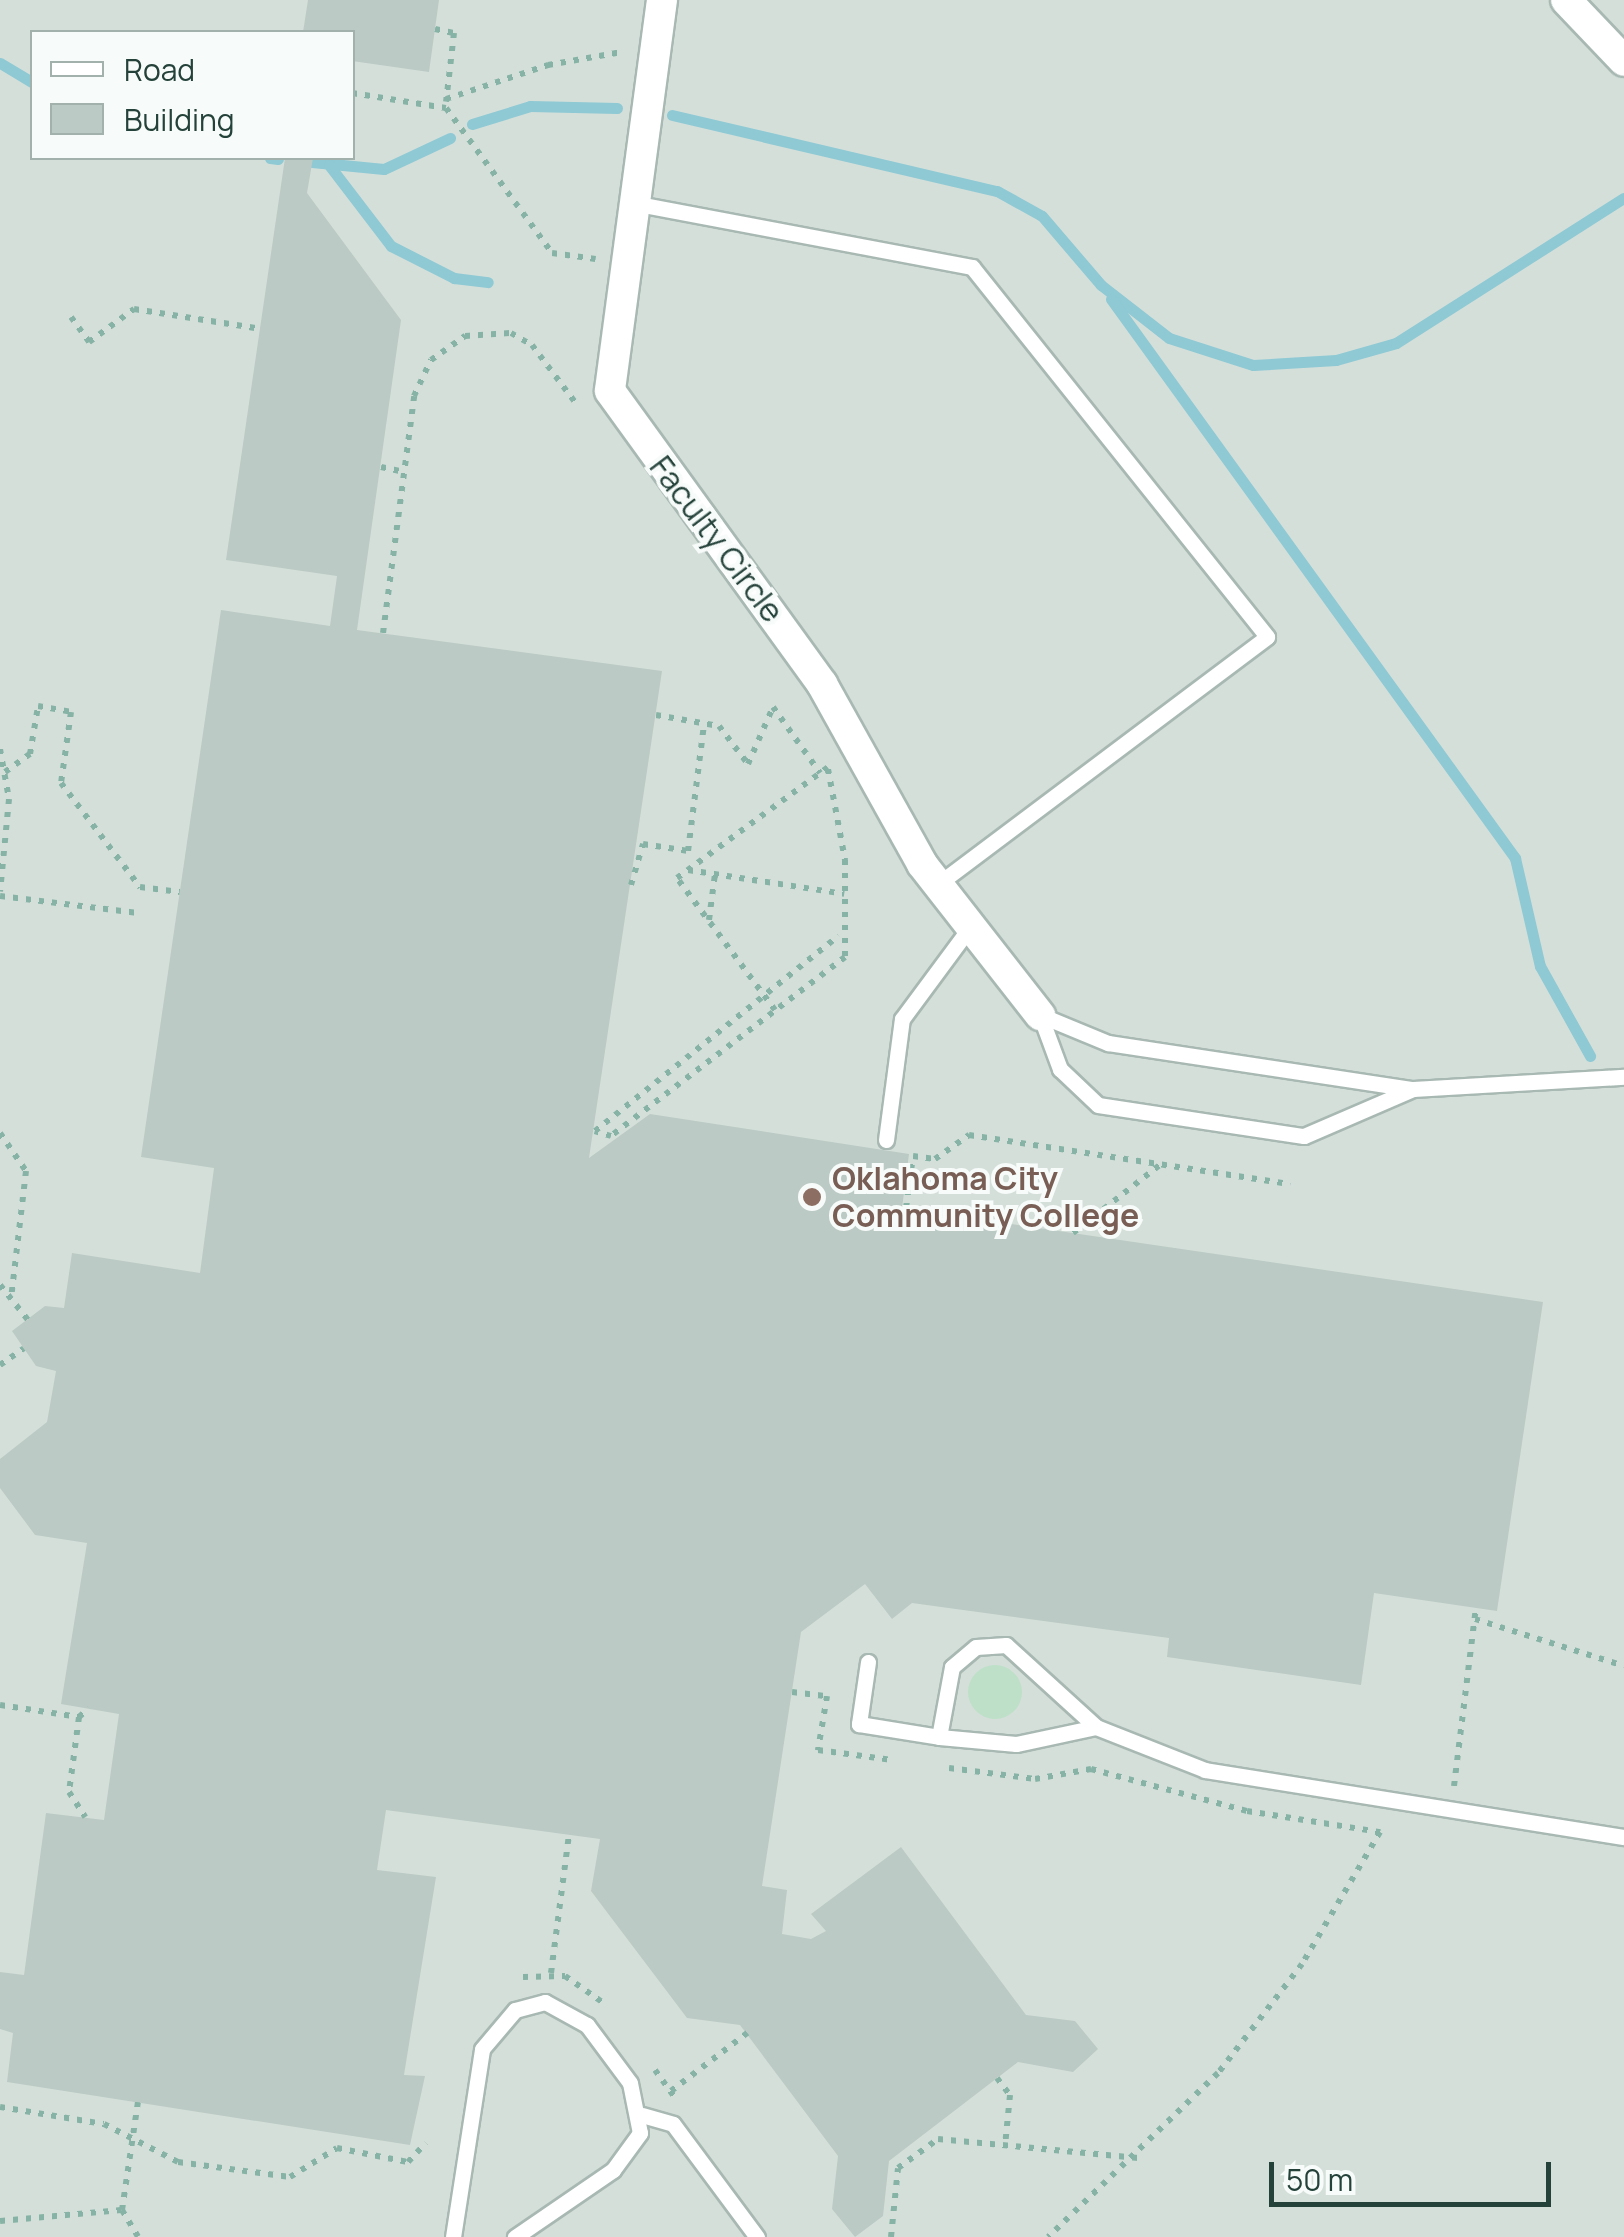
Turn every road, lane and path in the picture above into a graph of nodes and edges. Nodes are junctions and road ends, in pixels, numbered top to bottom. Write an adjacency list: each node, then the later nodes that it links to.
1 (662, 0): 4 (street, Faculty Circle)
2 (1566, 0): 5 (street)
3 (435, 30): 7 (path)
4 (654, 54): 7 (path); 8 (street, Faculty Circle)
5 (1624, 61)
6 (355, 93): 7 (path)
7 (446, 104): 9 (path)
8 (633, 204): 9 (street, Faculty Circle); 26 (lane)
9 (624, 263): 26 (street, Faculty Circle)
10 (71, 317): 11 (path)
11 (261, 329)
12 (592, 424): 14 (path)
13 (380, 467): 14 (path)
14 (404, 472): 15 (path)
15 (383, 634)
16 (656, 715): 17 (path)
17 (704, 724): 22 (path); 25 (path)
18 (0, 748): 21 (path)
19 (824, 753): 20 (path)
20 (828, 767): 22 (path); 29 (path)
21 (5, 772): 27 (path); 28 (path)
22 (820, 772): 23 (path)
23 (688, 870): 24 (path); 31 (path)
24 (716, 874): 29 (path); 31 (path)
25 (631, 885)
26 (937, 885): 32 (street, Faculty Circle)
27 (180, 892)
28 (0, 894): 30 (path)
29 (844, 894): 33 (path)
30 (138, 913)
31 (708, 921): 34 (path)
32 (970, 926): 36 (street, Faculty Circle); 40 (lane)
33 (838, 936): 34 (path); 35 (path)
34 (762, 994): 35 (path); 35 (path)
35 (775, 1010)
36 (1040, 1015): 38 (lane, Faculty Circle); 38 (lane, Faculty Circle)
37 (1624, 1077): 38 (lane, Faculty Circle)
38 (1413, 1090)
39 (1, 1138): 46 (path)
40 (886, 1140)
41 (1160, 1164): 42 (path); 43 (path); 44 (path)
42 (1290, 1184)
43 (906, 1208)
44 (1073, 1233)
45 (0, 1284): 46 (path)
46 (10, 1298): 47 (path)
47 (28, 1320)
48 (24, 1348): 49 (path)
49 (0, 1365)
50 (1476, 1608): 51 (path)
51 (1475, 1619): 53 (path); 62 (path)
52 (868, 1662): 59 (lane)
53 (1624, 1666)
54 (792, 1692): 60 (path)
55 (0, 1705): 57 (path)
56 (88, 1708): 57 (path)
57 (79, 1717): 63 (path)
58 (1096, 1728): 59 (lane); 59 (lane); 65 (lane)
59 (939, 1736)
60 (904, 1761)
61 (938, 1766): 76 (path)
62 (1454, 1787)
63 (85, 1817)
64 (569, 1835): 66 (path)
65 (1624, 1837)
66 (550, 1973)
67 (746, 2033): 69 (path)
68 (997, 2078): 75 (path)
69 (671, 2091)
70 (138, 2102): 74 (path)
71 (0, 2107): 74 (path)
72 (642, 2115): 80 (lane); 81 (lane); 82 (lane)
73 (426, 2143): 74 (path)
74 (132, 2144): 77 (path)
75 (1005, 2146): 76 (path); 83 (path)
76 (1138, 2158): 84 (path)
77 (122, 2210): 78 (path); 79 (path)
78 (0, 2221)
79 (138, 2237)
80 (453, 2237)
81 (515, 2237)
82 (758, 2237)
83 (891, 2237)
84 (1048, 2237)

